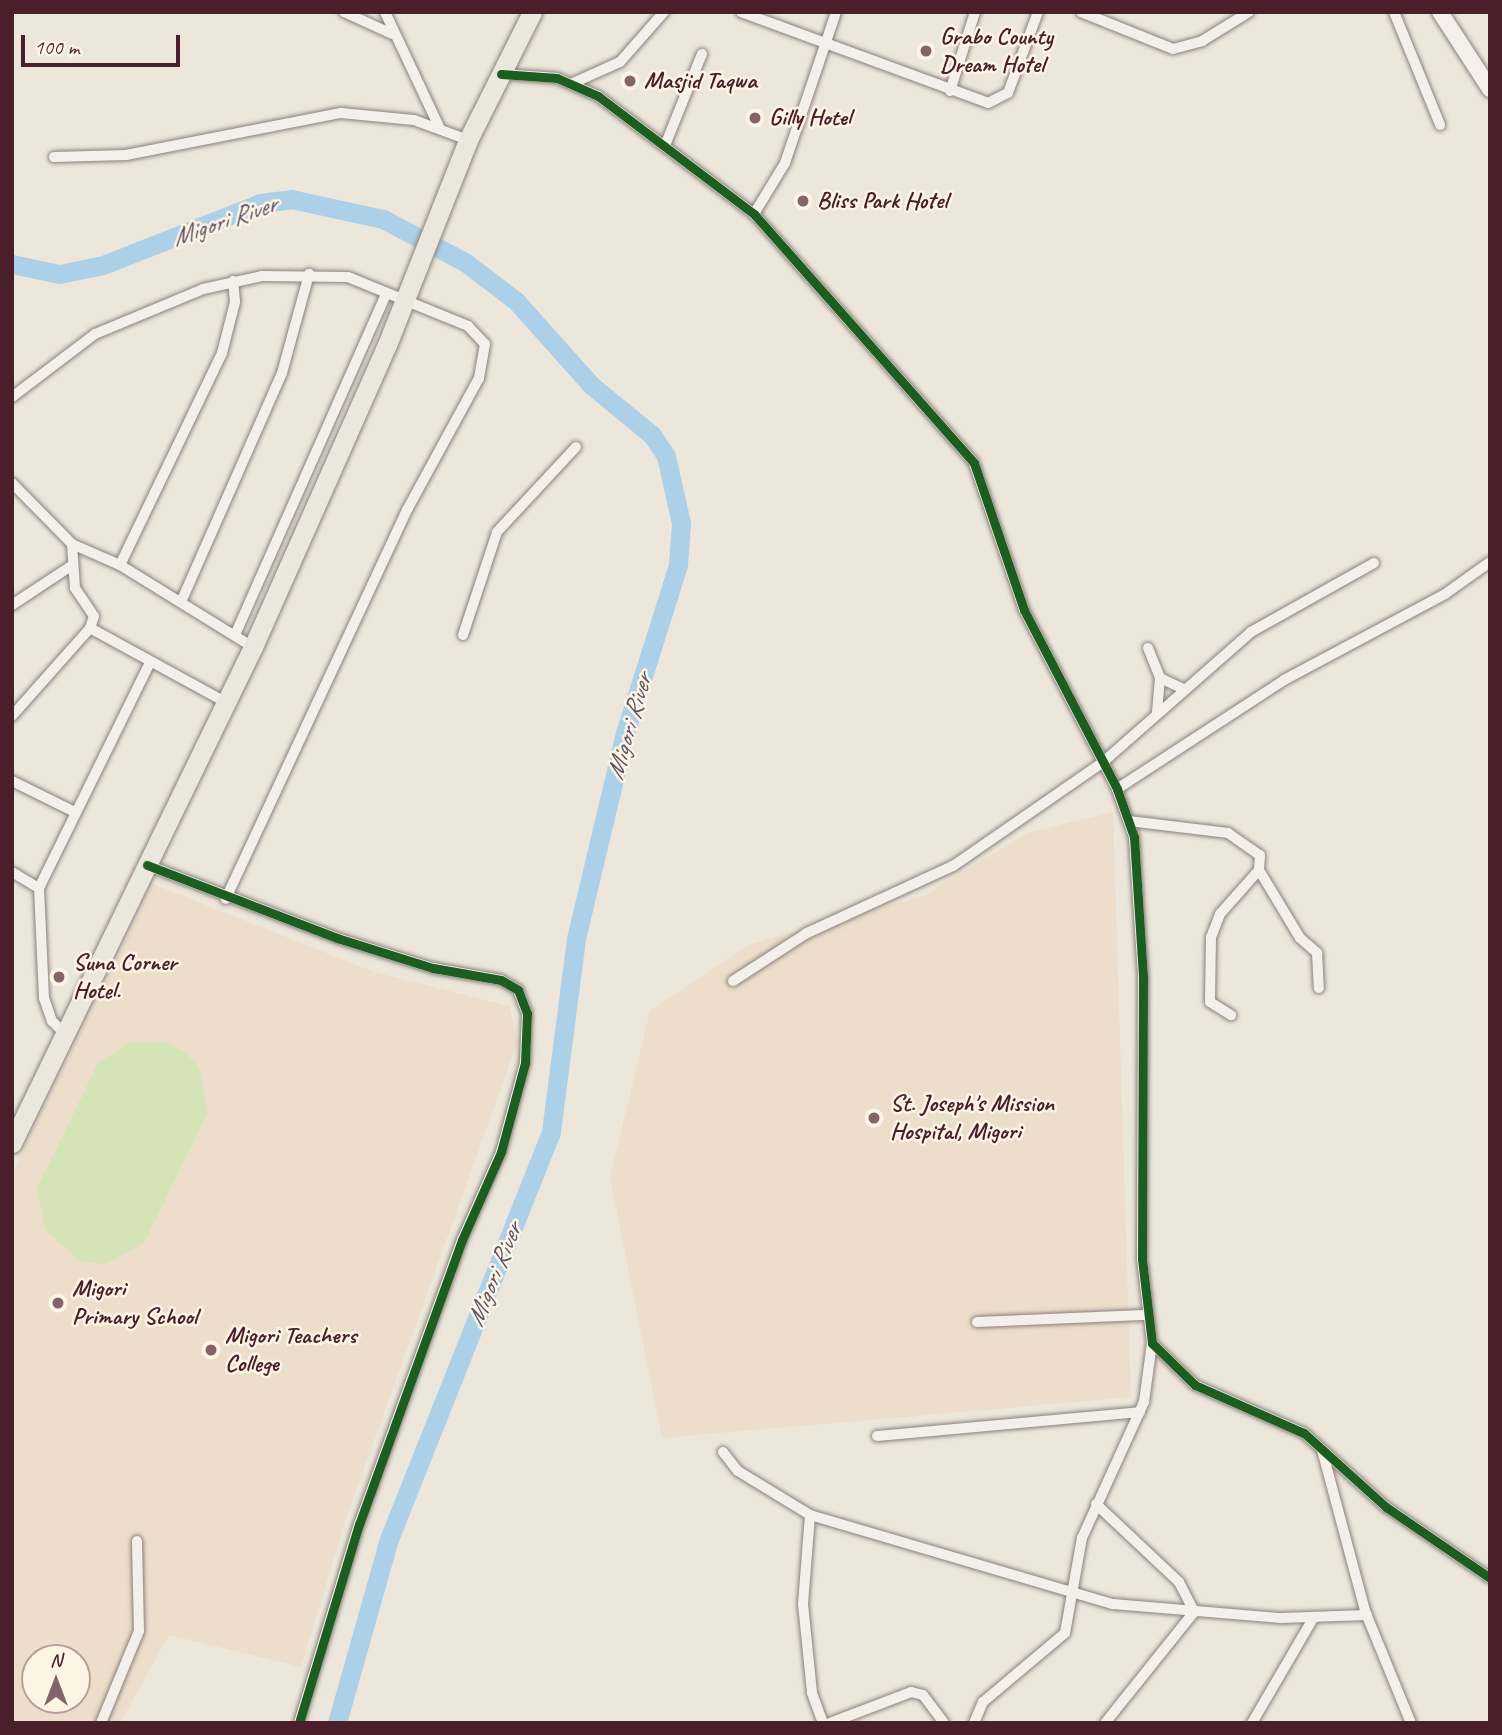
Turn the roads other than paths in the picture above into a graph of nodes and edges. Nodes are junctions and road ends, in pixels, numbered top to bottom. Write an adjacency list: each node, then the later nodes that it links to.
1 (344, 12): 14 (street)
2 (386, 12): 14 (street)
3 (532, 12): 17 (highway)
4 (664, 12): 18 (street)
5 (741, 12): 13 (street)
6 (836, 12): 15 (street)
7 (975, 12): 20 (street)
8 (1038, 12): 20 (street)
9 (1081, 12): 10 (street)
10 (1249, 12)
11 (1394, 12): 21 (street)
12 (1440, 12): 19 (street)
13 (764, 16): 15 (street)
14 (392, 34): 22 (street)
15 (825, 44): 20 (street); 26 (street)
16 (702, 54): 24 (street)
17 (501, 74): 18 (street); 23 (highway)
18 (573, 83): 24 (street)
19 (1490, 89)
20 (950, 91)
21 (1440, 125)
22 (440, 129): 23 (street); 25 (street)
23 (468, 140): 30 (highway)
24 (666, 143): 26 (street)
25 (54, 157)
26 (754, 214): 52 (street)
27 (309, 274): 28 (street); 29 (street); 39 (street)
28 (233, 281): 31 (street); 37 (street)
29 (386, 295): 30 (street); 42 (street)
30 (404, 304): 44 (highway); 61 (street)
31 (12, 397)
32 (576, 447): 43 (street)
33 (12, 483): 34 (street)
34 (72, 544): 37 (street); 38 (street)
35 (1490, 562): 54 (street)
36 (1374, 563): 48 (street)
37 (120, 565): 39 (street)
38 (71, 566): 40 (street); 41 (street)
39 (181, 601): 42 (street)
40 (12, 606)
41 (90, 628): 46 (street); 51 (street)
42 (235, 635): 44 (street)
43 (463, 635)
44 (253, 647): 49 (highway)
45 (1148, 648): 47 (street)
46 (149, 664): 49 (street); 55 (street)
47 (1160, 678): 48 (street); 50 (street)
48 (1184, 689): 50 (street)
49 (225, 702): 57 (highway)
50 (1157, 713): 52 (street)
51 (12, 716)
52 (1101, 763): 54 (street); 62 (street)
53 (12, 781): 55 (street)
54 (1116, 789): 56 (street)
55 (75, 812): 60 (street)
56 (1129, 821): 58 (street); 67 (street)
57 (147, 865): 61 (street); 65 (highway)
58 (1259, 870): 63 (street); 64 (street)
59 (12, 872): 60 (street)
60 (40, 888): 65 (street)
61 (226, 899): 83 (street)
62 (733, 981)
63 (1320, 988)
64 (1231, 1016)
65 (67, 1036): 66 (highway)
66 (12, 1143)
67 (1144, 1315): 68 (street); 69 (street)
68 (977, 1322)
69 (1152, 1343): 70 (street); 72 (street)
70 (1140, 1412): 71 (street); 74 (street)
71 (877, 1436)
72 (1322, 1450): 77 (street); 80 (street)
73 (723, 1452): 75 (street)
74 (1096, 1504): 78 (street); 79 (street)
75 (810, 1515): 78 (street); 84 (street)
76 (137, 1541): 82 (street)
77 (1490, 1578)
78 (1069, 1590): 79 (street); 87 (street)
79 (1194, 1612): 81 (street); 88 (street)
80 (1367, 1615): 81 (street); 90 (street)
81 (1314, 1617): 89 (street)
82 (101, 1723)
83 (299, 1723)
84 (823, 1723)
85 (830, 1723): 86 (street)
86 (944, 1723)
87 (974, 1723)
88 (1105, 1723)
89 (1252, 1723)
90 (1410, 1723)

